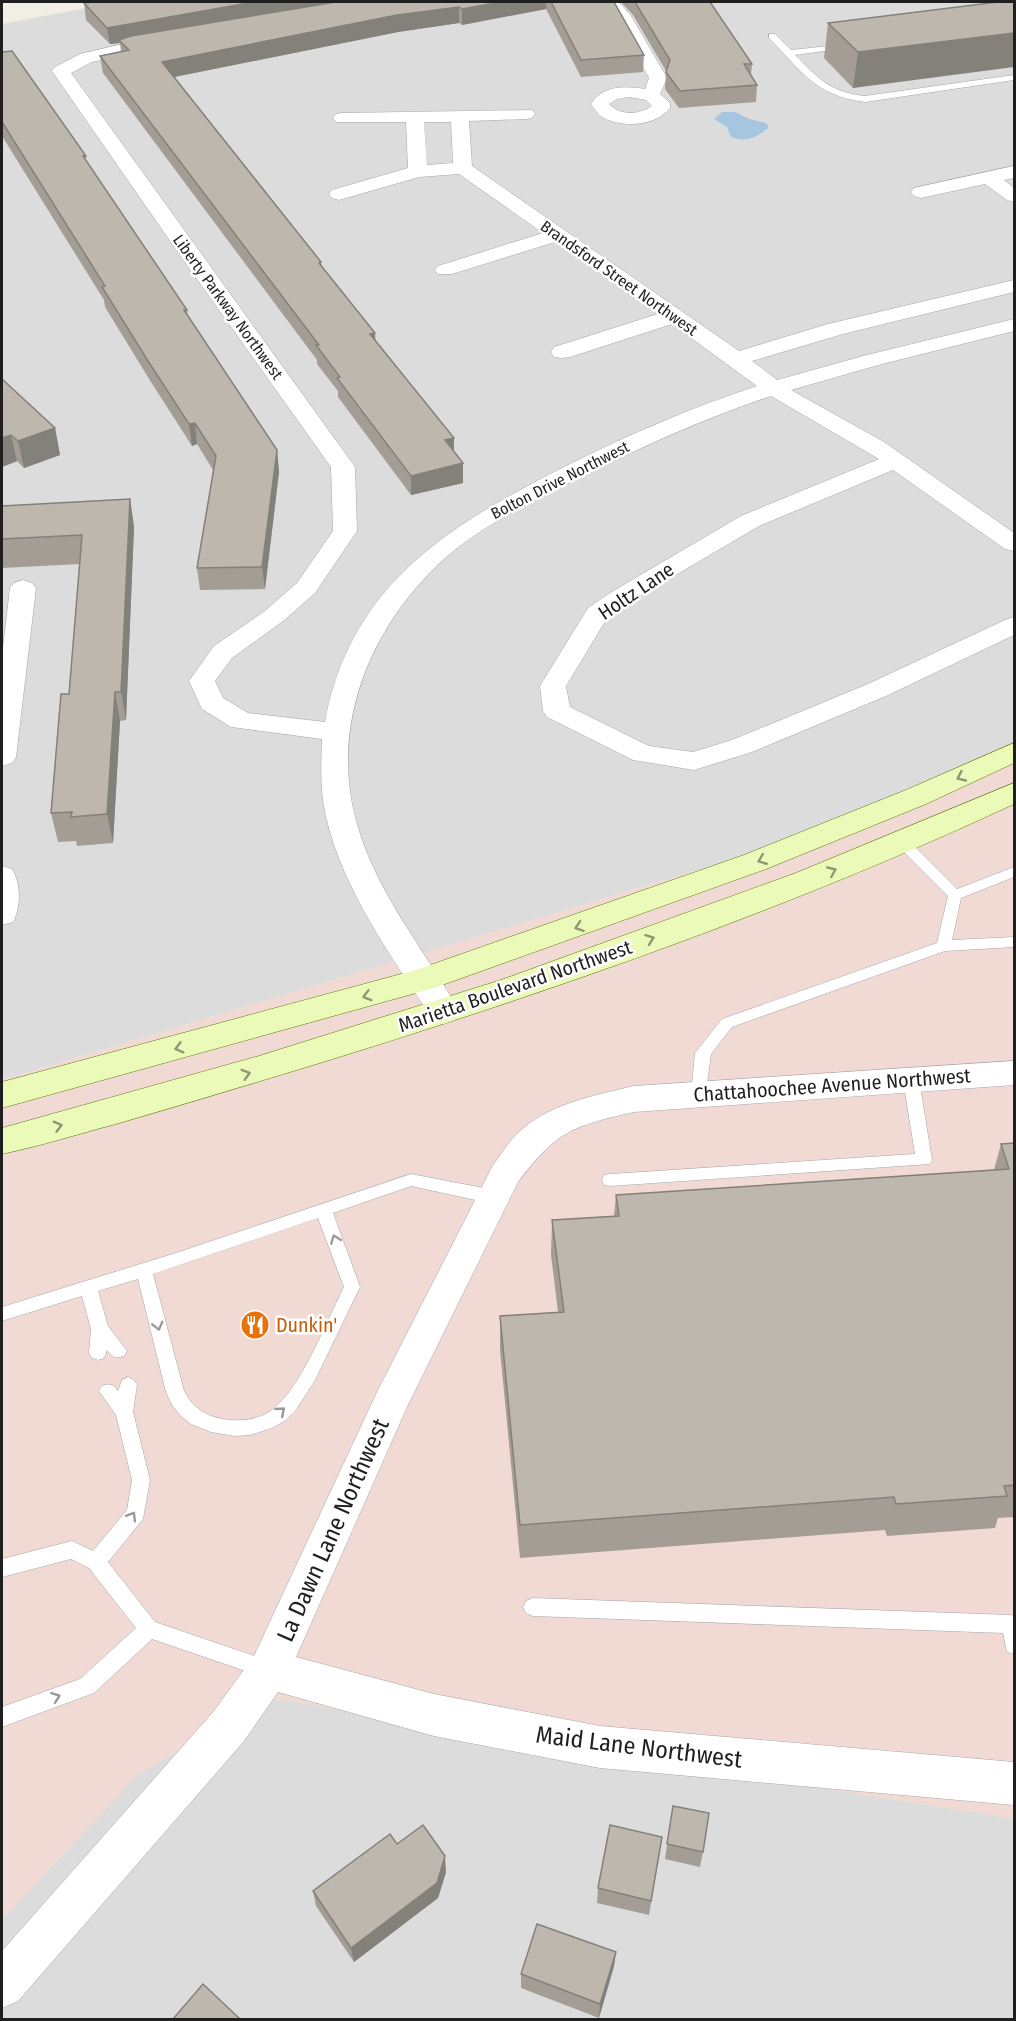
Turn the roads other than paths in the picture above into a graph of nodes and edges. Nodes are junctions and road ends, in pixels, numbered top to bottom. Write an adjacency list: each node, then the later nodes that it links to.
1 (610, 2): 7 (street)
2 (772, 36): 5 (lane)
3 (177, 37): 31 (street, Liberty Parkway Northwest)
4 (858, 44): 5 (lane)
5 (789, 53): 6 (lane)
6 (1014, 78)
7 (651, 95)
8 (526, 114): 9 (street)
9 (460, 116): 10 (street); 12 (street)
10 (415, 117): 11 (street); 13 (street)
11 (342, 118)
12 (463, 168): 13 (street); 19 (street, Brandsford Street Northwest)
13 (418, 171): 17 (street)
14 (1014, 172): 15 (street)
15 (988, 178): 16 (street); 18 (street)
16 (921, 192)
17 (339, 195)
18 (1014, 196)
19 (556, 235): 20 (street); 22 (street, Brandsford Street Northwest)
20 (445, 270)
21 (1012, 286): 25 (street)
22 (674, 316): 24 (street); 25 (street, Brandsford Street Northwest)
23 (1014, 325): 26 (street, Bolton Drive Northwest)
24 (562, 352)
25 (736, 359): 26 (street, Brandsford Street Northwest)
26 (774, 388): 27 (street); 31 (street, Bolton Drive Northwest)
27 (895, 461): 28 (street); 30 (street, Holtz Lane)
28 (1014, 544)
29 (23, 588): 33 (street)
30 (1014, 624)
31 (335, 732): 42 (street, Bolton Drive Northwest)
32 (1014, 752): 42 (main road, one-way to 42)
33 (2, 757)
34 (1014, 793): 35 (main road, Marietta Boulevard Northwest)
35 (902, 842): 38 (lane); 43 (main road, Marietta Boulevard Northwest, one-way to 35)
36 (1014, 872): 38 (lane)
37 (2, 876): 39 (street)
38 (956, 895): 41 (lane)
39 (2, 915)
40 (1014, 942): 41 (lane)
41 (944, 946): 46 (lane)
42 (423, 980): 43 (street, Bolton Drive Northwest); 47 (main road, one-way to 47)
43 (444, 1012): 49 (main road, Marietta Boulevard Northwest, one-way to 43)
44 (1014, 1073): 45 (street, Chattahoochee Avenue Northwest)
45 (911, 1080): 46 (street, Chattahoochee Avenue Northwest); 50 (lane)
46 (699, 1094): 48 (street, Chattahoochee Avenue Northwest)
47 (2, 1095)
48 (650, 1098): 51 (street, La Dawn Lane Northwest)
49 (2, 1141)
50 (610, 1180)
51 (494, 1197): 52 (lane); 67 (street, La Dawn Lane Northwest)
52 (323, 1209): 53 (lane); 53 (lane, one-way to 52)
53 (144, 1270): 54 (lane)
54 (88, 1287): 55 (lane); 56 (lane)
55 (2, 1314)
56 (100, 1329): 57 (lane); 58 (lane)
57 (118, 1351)
58 (98, 1353)
59 (128, 1385): 61 (lane)
60 (108, 1391): 61 (lane)
61 (124, 1412): 62 (lane, one-way to 61)
62 (96, 1562): 63 (lane); 65 (lane)
63 (2, 1568)
64 (533, 1608): 66 (lane)
65 (149, 1629): 67 (lane); 68 (lane, one-way to 65)
66 (1014, 1645)
67 (269, 1670): 69 (street, Maid Lane Northwest); 70 (street, La Dawn Lane Northwest)
68 (2, 1717)
69 (1014, 1784)
70 (2, 1985)

